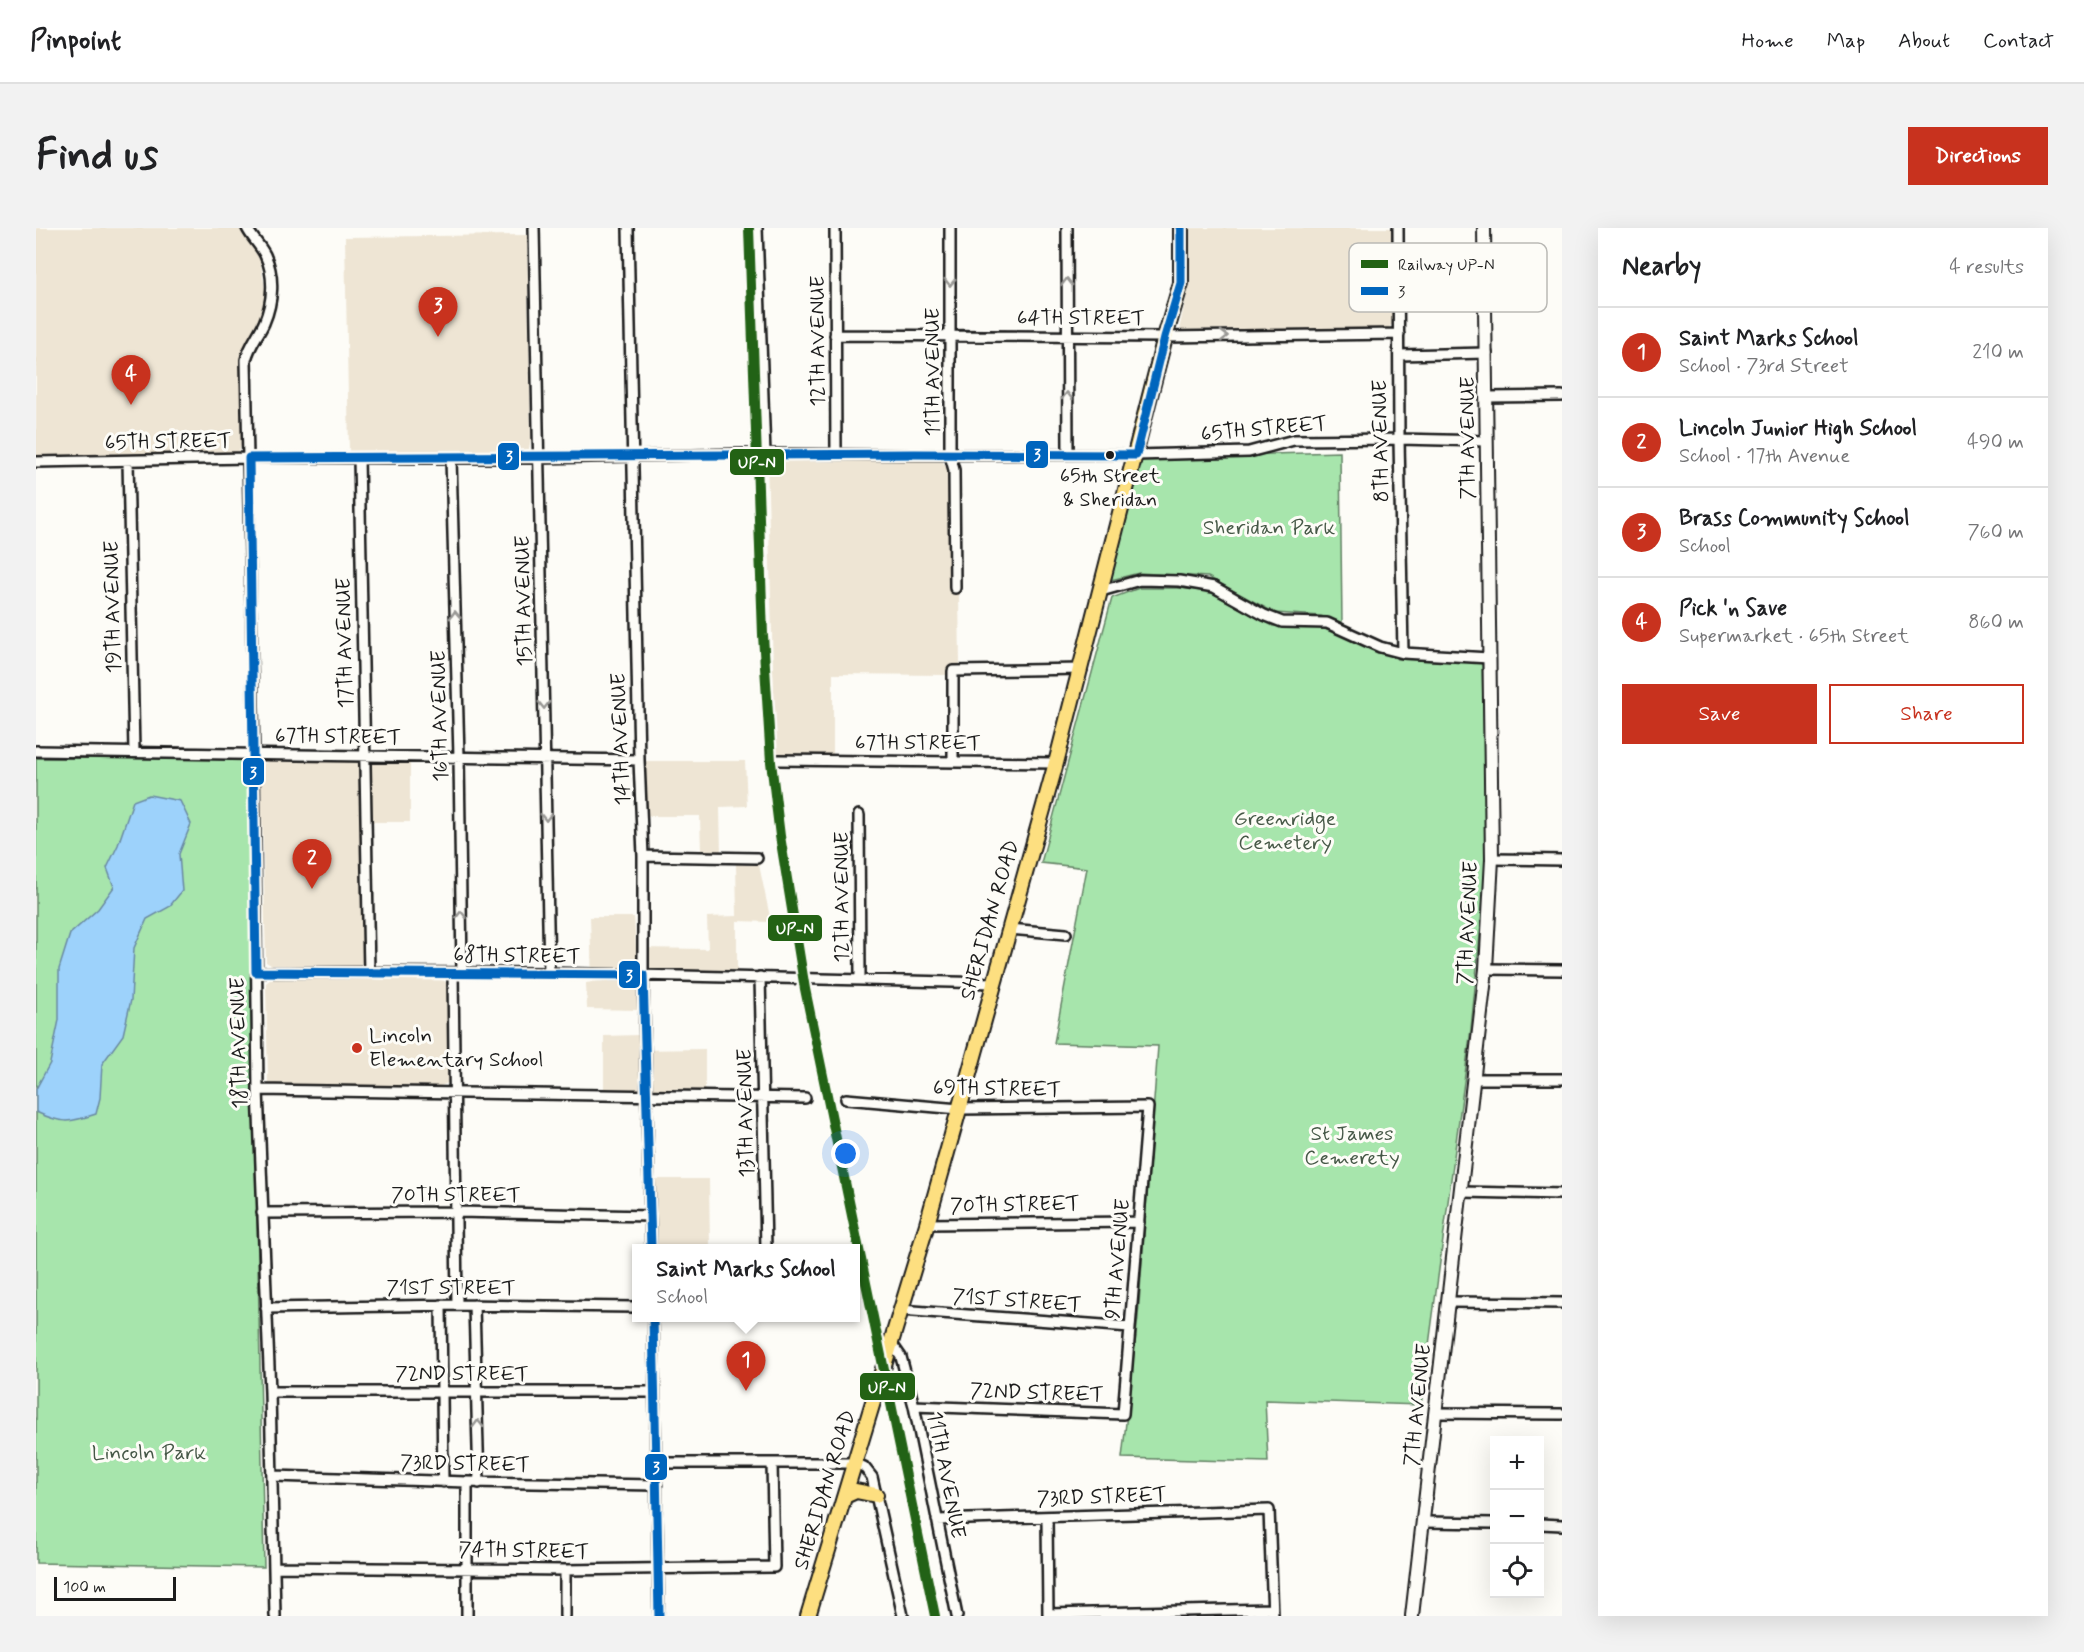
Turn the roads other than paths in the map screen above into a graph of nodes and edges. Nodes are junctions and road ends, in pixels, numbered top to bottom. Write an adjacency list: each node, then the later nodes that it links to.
1 (247, 228): 32 (street, 18TH AVENUE)
2 (534, 228): 35 (street, 15TH AVENUE)
3 (628, 228): 31 (street, 14TH AVENUE)
4 (757, 228): 26 (street)
5 (836, 228): 16 (street, 12TH AVENUE)
6 (950, 228): 18 (street, 11TH AVENUE, one-way to 18)
7 (1067, 228): 17 (street, one-way to 7)
8 (1181, 228): 19 (main road, SHERIDAN ROAD)
9 (1398, 228): 11 (street, 8TH AVENUE)
10 (1484, 228): 12 (street, 7TH AVENUE)
11 (1398, 243)
12 (1484, 243)
13 (1399, 312): 15 (street, 8TH AVENUE)
14 (1486, 312): 20 (street, 7TH AVENUE)
15 (1399, 334): 19 (street, 64TH STREET, one-way to 15); 21 (street, 8TH AVENUE)
16 (835, 335): 18 (street, 64TH STREET); 27 (street, 12TH AVENUE)
17 (1067, 335): 18 (street, 64TH STREET); 19 (street, 64TH STREET); 28 (street, one-way to 17)
18 (951, 336): 29 (street, 11TH AVENUE)
19 (1165, 336): 30 (main road, SHERIDAN ROAD)
20 (1487, 353): 21 (street); 23 (street, 7TH AVENUE)
21 (1399, 355): 24 (street, 8TH AVENUE)
22 (1562, 396): 23 (street)
23 (1487, 397): 25 (street, 7TH AVENUE)
24 (1399, 439): 25 (street, 65TH STREET); 30 (street, 65TH STREET); 40 (street, 8TH AVENUE)
25 (1487, 441): 41 (street, 7TH AVENUE)
26 (765, 454): 27 (street, 65TH STREET); 31 (street, 65TH STREET)
27 (836, 454): 29 (street, 65TH STREET)
28 (1068, 454): 29 (street, 65TH STREET); 30 (street, 65TH STREET)
29 (951, 455): 38 (street, 11TH AVENUE)
30 (1136, 455): 39 (main road, SHERIDAN ROAD)
31 (632, 456): 35 (street, 65TH STREET); 49 (street, 14TH AVENUE)
32 (249, 458): 33 (street, 65TH STREET); 36 (street, 65TH STREET); 45 (street, 18TH AVENUE)
33 (359, 458): 34 (street, 65TH STREET); 46 (street, 17TH AVENUE)
34 (451, 458): 35 (street, 65TH STREET); 47 (street, 16TH AVENUE, one-way to 34)
35 (540, 458): 48 (street, 15TH AVENUE, one-way to 48)
36 (128, 461): 37 (street, 65TH STREET); 44 (street, 19TH AVENUE)
37 (36, 462)
38 (955, 588)
39 (1101, 591): 40 (street); 42 (main road, SHERIDAN ROAD)
40 (1403, 653): 41 (street)
41 (1489, 658): 56 (street, 7TH AVENUE)
42 (1082, 669): 51 (street); 52 (main road, SHERIDAN ROAD)
43 (36, 751): 44 (street, 67TH STREET)
44 (134, 752): 45 (street, 67TH STREET)
45 (254, 754): 46 (street, 67TH STREET); 62 (street, 18TH AVENUE)
46 (365, 756): 47 (street, 67TH STREET); 63 (street, 17TH AVENUE)
47 (459, 757): 48 (street, 67TH STREET); 64 (street, 16TH AVENUE, one-way to 47)
48 (545, 759): 49 (street, 67TH STREET); 65 (street, 15TH AVENUE, one-way to 65)
49 (639, 760): 54 (street, 14TH AVENUE)
50 (779, 760): 51 (street, 67TH STREET)
51 (953, 761): 52 (street, 67TH STREET)
52 (1056, 763): 58 (main road, SHERIDAN ROAD)
53 (859, 816): 68 (street, 12TH AVENUE)
54 (643, 856): 55 (street); 66 (street, 14TH AVENUE)
55 (757, 858)
56 (1492, 859): 57 (street); 60 (street, 7TH AVENUE)
57 (1562, 860)
58 (1009, 928): 59 (street); 69 (main road, SHERIDAN ROAD)
59 (1066, 934)
60 (1486, 969): 61 (street); 70 (street, 7TH AVENUE)
61 (1562, 970)
62 (256, 972): 63 (street, 68TH STREET); 72 (street, 18TH AVENUE)
63 (369, 972): 64 (street, 68TH STREET)
64 (458, 973): 65 (street, 68TH STREET); 73 (street, 16TH AVENUE)
65 (549, 973): 66 (street, 68TH STREET)
66 (643, 975): 67 (street, 68TH STREET); 74 (street, 14TH AVENUE)
67 (760, 977): 68 (street, 68TH STREET); 75 (street, 13TH AVENUE)
68 (860, 979): 69 (street, 68TH STREET)
69 (994, 983): 79 (main road, SHERIDAN ROAD)
70 (1473, 1079): 71 (street); 80 (street, 7TH AVENUE)
71 (1562, 1079)
72 (258, 1090): 73 (street); 83 (street, 18TH AVENUE)
73 (453, 1093): 74 (street); 82 (street, 16TH AVENUE)
74 (646, 1095): 75 (street); 84 (street, 14TH AVENUE)
75 (764, 1097): 76 (street); 88 (street, 13TH AVENUE)
76 (805, 1098)
77 (846, 1099): 79 (street, 69TH STREET)
78 (1148, 1107): 79 (street, 69TH STREET); 85 (street, 9TH AVENUE)
79 (959, 1109): 86 (main road, SHERIDAN ROAD)
80 (1462, 1192): 81 (street); 89 (street, 7TH AVENUE)
81 (1562, 1194)
82 (458, 1212): 83 (street, 70TH STREET); 84 (street, 70TH STREET); 92 (street, 16TH AVENUE)
83 (262, 1213): 95 (street, 18TH AVENUE)
84 (650, 1216): 87 (street, 14TH AVENUE)
85 (1139, 1222): 86 (street, 70TH STREET); 98 (street, 9TH AVENUE)
86 (927, 1224): 96 (main road, SHERIDAN ROAD)
87 (651, 1244)
88 (766, 1244)
89 (1449, 1302): 90 (street); 105 (street, 7TH AVENUE)
90 (1562, 1303)
91 (441, 1305): 92 (street, 71ST STREET); 95 (street, 71ST STREET); 101 (street)
92 (458, 1305): 93 (street, 71ST STREET)
93 (474, 1305): 94 (street, 71ST STREET); 102 (street)
94 (632, 1307)
95 (266, 1308): 100 (street, 18TH AVENUE)
96 (900, 1310): 98 (street, 71ST STREET); 99 (main road, SHERIDAN ROAD)
97 (653, 1322): 103 (street)
98 (1130, 1327): 106 (street, 9TH AVENUE)
99 (892, 1344): 104 (street, 11TH AVENUE); 110 (main road, SHERIDAN ROAD)
100 (270, 1392): 101 (street, 72ND STREET); 111 (street, 18TH AVENUE)
101 (442, 1392): 102 (street, 72ND STREET); 112 (street)
102 (477, 1392): 103 (street, 72ND STREET); 114 (street, one-way to 102)
103 (654, 1392): 108 (street)
104 (914, 1406): 106 (street, 72ND STREET); 119 (street, 11TH AVENUE)
105 (1437, 1413): 107 (street); 120 (street, 7TH AVENUE)
106 (1123, 1414)
107 (1562, 1414)
108 (656, 1463): 109 (street); 115 (street)
109 (772, 1463): 110 (street); 126 (street, 74TH STREET)
110 (855, 1463): 116 (street); 117 (main road, SHERIDAN ROAD)
111 (273, 1476): 112 (street, 73RD STREET); 124 (street, 18TH AVENUE)
112 (443, 1482): 113 (street, 73RD STREET)
113 (467, 1482): 114 (street, 73RD STREET); 125 (street)
114 (479, 1483): 115 (street, 73RD STREET)
115 (657, 1485): 126 (street)
116 (876, 1495): 117 (main road); 135 (street)
117 (845, 1496): 134 (main road, SHERIDAN ROAD)
118 (1047, 1517): 119 (street, 73RD STREET); 128 (street, 73RD STREET); 129 (street)
119 (937, 1520): 136 (street, 11TH AVENUE)
120 (1424, 1522): 121 (street); 137 (street, 7TH AVENUE)
121 (1490, 1523)
122 (1544, 1524): 123 (street)
123 (1562, 1525)
124 (275, 1567): 125 (street, 74TH STREET); 130 (street, 18TH AVENUE)
125 (466, 1568): 127 (street, 74TH STREET); 131 (street)
126 (657, 1569): 127 (street, 74TH STREET); 133 (street)
127 (565, 1570): 132 (street)
128 (1272, 1612): 129 (street)
129 (1048, 1615)
130 (275, 1616)
131 (467, 1616)
132 (565, 1616)
133 (659, 1616)
134 (808, 1616)
135 (903, 1616)
136 (957, 1616)
137 (1412, 1616)

